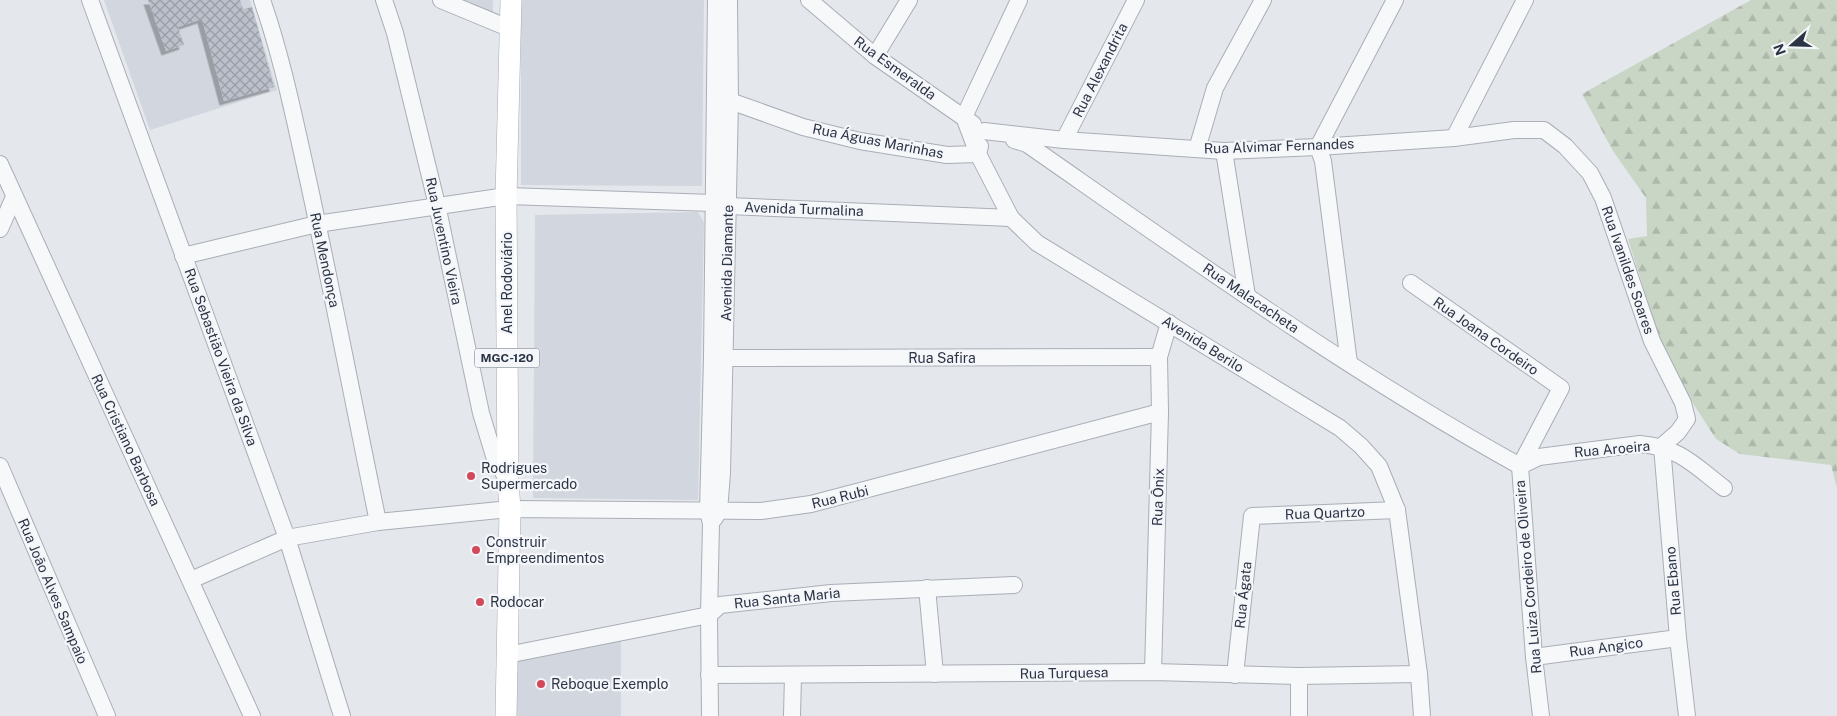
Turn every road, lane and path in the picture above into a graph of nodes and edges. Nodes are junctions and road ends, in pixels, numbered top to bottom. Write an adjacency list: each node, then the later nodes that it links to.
1 (90, 0): 35 (street, Rua Sebastião Vieira da Silva)
2 (262, 0): 33 (street, Rua Mendonça)
3 (384, 0): 30 (street, Rua Juventino Vieira)
4 (441, 0): 15 (street)
5 (511, 0): 15 (main road, Anel Rodoviário / MGC-120)
6 (716, 0): 17 (street, Avenida Diamante)
7 (729, 0): 17 (street, Avenida Diamante)
8 (809, 0): 16 (street, Rua Esmeralda)
9 (909, 0): 16 (street)
10 (1019, 0): 18 (street)
11 (1136, 0): 22 (street, Rua Alexandrita)
12 (1263, 0): 24 (street)
13 (1395, 0): 23 (street)
14 (1525, 0): 21 (street)
15 (511, 29): 28 (main road, Anel Rodoviário / MGC-120)
16 (875, 56): 18 (street, Rua Esmeralda)
17 (722, 100): 26 (street, Rua Águas Marinhas); 31 (street, Avenida Diamante)
18 (964, 117): 20 (street, Rua Esmeralda); 26 (street, Avenida Berilo)
19 (1514, 130): 21 (street, Rua Alvimar Fernandes); 44 (street, Rua Ivanildes Soares)
20 (984, 131): 22 (street, Rua Alvimar Fernandes); 26 (street); 37 (street, Rua Malacacheta)
21 (1454, 138): 23 (street, Rua Alvimar Fernandes)
22 (1064, 140): 24 (street, Rua Alvimar Fernandes)
23 (1318, 147): 25 (street, Rua Alvimar Fernandes); 41 (street)
24 (1197, 149): 25 (street, Rua Alvimar Fernandes)
25 (1224, 151): 37 (street)
26 (978, 154): 32 (street, Avenida Berilo)
27 (0, 164): 29 (street, Rua Cristiano Barbosa)
28 (506, 196): 30 (street, Avenida Turmalina); 31 (street, Avenida Turmalina); 47 (main road, Anel Rodoviário / MGC-120)
29 (14, 197): 34 (street); 55 (street, Rua Cristiano Barbosa)
30 (438, 205): 33 (street, Avenida Turmalina); 47 (street, Rua Juventino Vieira)
31 (721, 205): 32 (street, Avenida Turmalina); 40 (street, Avenida Diamante)
32 (1011, 218): 38 (street, Avenida Berilo)
33 (317, 224): 35 (street, Avenida Turmalina); 53 (street, Rua Mendonça)
34 (0, 229)
35 (184, 256): 54 (street, Rua Sebastião Vieira da Silva)
36 (1411, 283): 42 (street, Rua Joana Cordeiro)
37 (1247, 296): 41 (street, Rua Malacacheta)
38 (1169, 323): 39 (street, Rua Ônix); 50 (street, Avenida Berilo)
39 (1159, 357): 40 (street, Rua Safira); 43 (street, Rua Ônix)
40 (719, 358): 51 (street, Avenida Diamante)
41 (1349, 363): 46 (street, Rua Malacacheta)
42 (1561, 388): 46 (street, Rua Luiza Cordeiro de Oliveira)
43 (1160, 412): 51 (street, Rua Rubi); 62 (street, Rua Ônix)
44 (1662, 446): 46 (street, Rua Aroeira); 48 (street, Rua Aroeira); 59 (street, Rua Ebano)
45 (0, 466): 69 (street, Rua João Alves Sampaio)
46 (1520, 466): 61 (street, Rua Luiza Cordeiro de Oliveira)
47 (508, 481): 49 (main road, Anel Rodoviário / MGC-120)
48 (1724, 488)
49 (510, 509): 51 (street, Rua Rubi); 53 (street, Rua Rubi); 60 (main road, Anel Rodoviário / MGC-120)
50 (1397, 510): 52 (street, Rua Quartzo); 64 (street, Avenida Berilo)
51 (713, 515): 58 (street, Avenida Diamante)
52 (1252, 516): 67 (street, Rua Ágata)
53 (378, 522): 54 (street, Rua Rubi)
54 (288, 538): 55 (street, Rua Rubi); 71 (street, Rua Sebastião Vieira da Silva)
55 (191, 580): 70 (street, Rua Cristiano Barbosa)
56 (1014, 585): 57 (street, Rua Santa Maria)
57 (927, 588): 58 (street, Rua Santa Maria); 63 (street)
58 (708, 615): 60 (street, Rua Santa Maria); 65 (street, Avenida Diamante)
59 (1678, 638): 61 (street, Rua Angico); 78 (street, Rua Ebano)
60 (507, 655): 72 (main road, Anel Rodoviário / MGC-120)
61 (1534, 657): 77 (street, Rua Luiza Cordeiro de Oliveira)
62 (1153, 672): 63 (street, Rua Turquesa); 67 (street, Rua Turquesa)
63 (935, 674): 66 (street, Rua Turquesa)
64 (1419, 674): 68 (street, Rua Turquesa); 76 (street, Avenida Berilo)
65 (710, 675): 66 (street, Rua Turquesa); 73 (street, Avenida Diamante)
66 (793, 675): 74 (street)
67 (1235, 675): 68 (street, Rua Turquesa)
68 (1299, 676): 75 (street)
69 (107, 716)
70 (252, 716)
71 (342, 716)
72 (506, 716)
73 (710, 716)
74 (792, 716)
75 (1299, 716)
76 (1422, 716)
77 (1540, 716)
78 (1687, 716)

